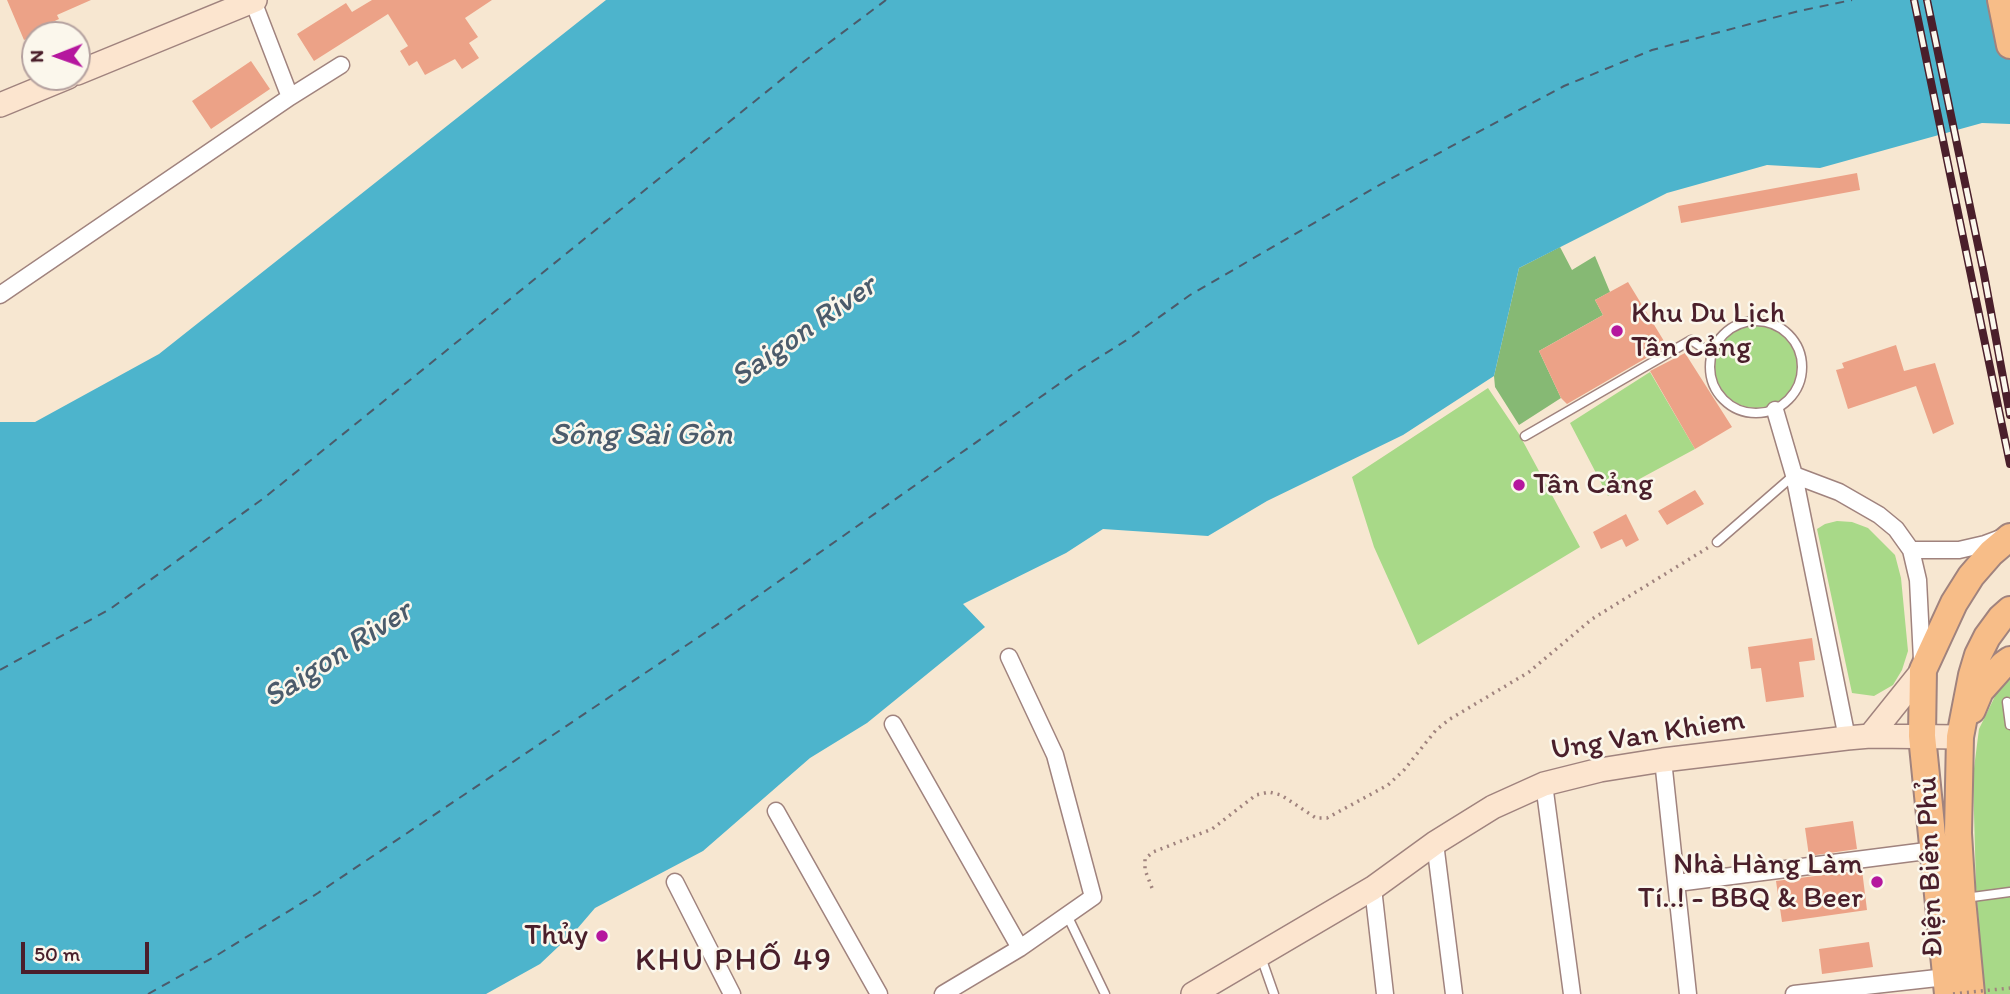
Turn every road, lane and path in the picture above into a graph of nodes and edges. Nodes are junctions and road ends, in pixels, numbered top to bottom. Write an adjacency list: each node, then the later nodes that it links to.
1 (2001, 0): 3 (main road)
2 (254, 1): 5 (main road); 7 (street)
3 (2010, 46)
4 (341, 65): 7 (street)
5 (91, 67)
6 (34, 91): 8 (main road)
7 (290, 97): 9 (street)
8 (0, 105)
9 (0, 295)
10 (1712, 354): 11 (lane); 11 (lane); 12 (lane)
11 (1775, 410): 13 (street)
12 (1524, 436)
13 (1794, 475): 15 (lane); 16 (street); 25 (street)
14 (2010, 536): 16 (street); 20 (main road)
15 (1717, 542): 34 (path)
16 (1911, 550): 20 (street)
17 (2010, 610): 26 (main road)
18 (1009, 657): 38 (street)
19 (2010, 660): 26 (main road)
20 (1923, 670): 24 (main road, Điện Biên Phủ); 25 (main road)
21 (2007, 702): 23 (lane)
22 (893, 724): 39 (street)
23 (2010, 725)
24 (1922, 736): 25 (main road, Ung Van Khiem); 26 (main road, Ung Van Khiem); 31 (main road, Điện Biên Phủ)
25 (1858, 737): 27 (main road, Ung Van Khiem)
26 (1961, 737): 37 (main road, Điện Biên Phủ)
27 (1662, 760): 28 (main road, Ung Van Khiem); 33 (street)
28 (1544, 784): 30 (main road, Ung Van Khiem); 51 (street)
29 (776, 811): 44 (street)
30 (1435, 843): 35 (main road, Ung Van Khiem); 50 (street)
31 (1934, 850): 33 (street); 41 (main road, Điện Biên Phủ)
32 (674, 882): 43 (street)
33 (1677, 883): 52 (street)
34 (1152, 888)
35 (1373, 888): 40 (main road, Ung Van Khiem); 49 (street)
36 (2010, 892): 37 (lane)
37 (1962, 899): 54 (main road, Điện Biên Phủ)
38 (1067, 915): 39 (street); 46 (lane)
39 (1020, 948): 45 (street)
40 (1260, 954): 47 (main road, Ung Van Khiem); 48 (lane)
41 (1949, 988): 42 (path, bridge); 53 (street)
42 (2010, 988)
43 (732, 994)
44 (879, 994)
45 (943, 994)
46 (1105, 994)
47 (1193, 994)
48 (1274, 994)
49 (1385, 994)
50 (1454, 994)
51 (1572, 994)
52 (1688, 994)
53 (1794, 994)
54 (1971, 994)

